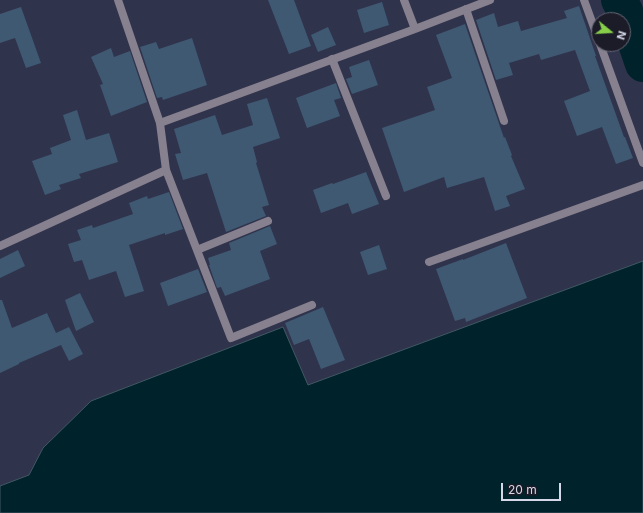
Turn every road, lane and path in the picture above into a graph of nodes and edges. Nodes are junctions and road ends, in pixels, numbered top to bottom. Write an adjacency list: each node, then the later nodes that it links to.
1 (118, 0): 11 (street)
2 (404, 0): 7 (street)
3 (490, 0): 5 (street)
4 (584, 0): 6 (street)
5 (466, 9): 7 (street); 10 (street)
6 (591, 18)
7 (415, 29): 9 (street)
8 (603, 52): 12 (street)
9 (332, 59): 11 (street); 15 (street)
10 (504, 121)
11 (160, 123): 13 (street)
12 (643, 163)
13 (166, 170): 17 (street); 18 (street)
14 (643, 185): 19 (street)
15 (386, 196)
16 (268, 221): 18 (street)
17 (0, 246)
18 (197, 250): 20 (street)
19 (429, 262)
20 (312, 305)

